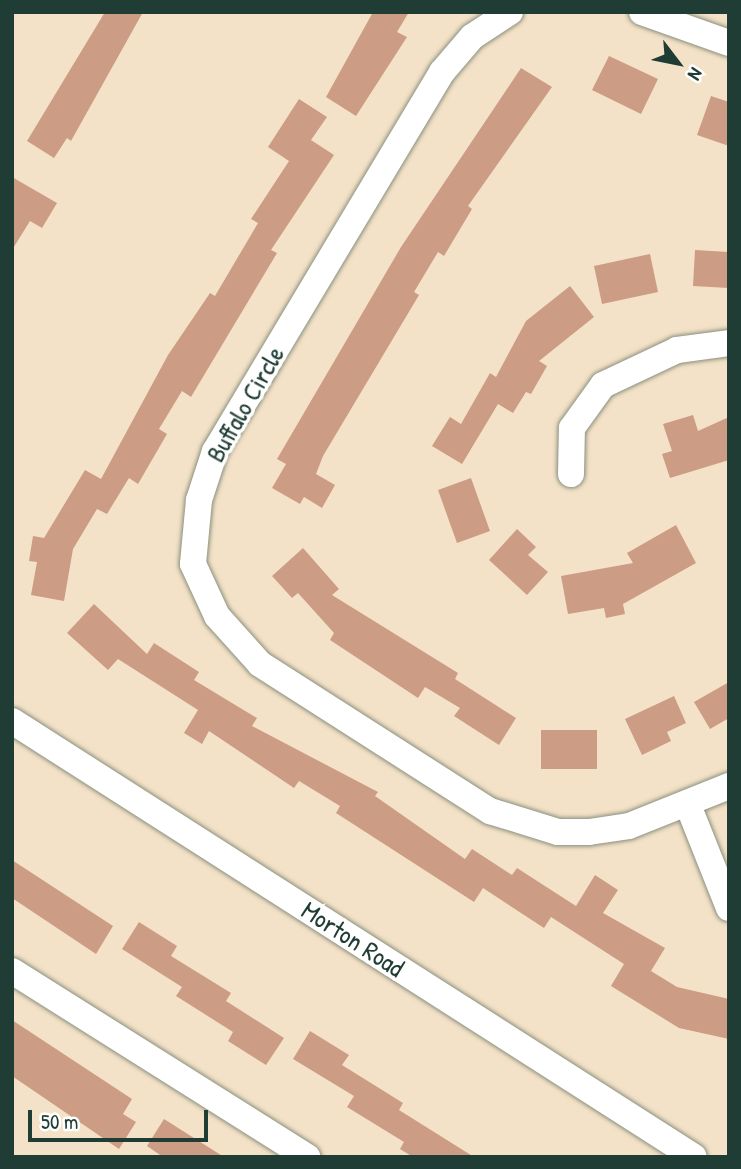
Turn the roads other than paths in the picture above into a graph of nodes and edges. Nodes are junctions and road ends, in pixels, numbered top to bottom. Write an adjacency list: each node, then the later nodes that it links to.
1 (510, 12): 8 (street, Buffalo Circle)
2 (642, 12): 3 (street)
3 (729, 43)
4 (729, 343): 5 (street)
5 (570, 474)
6 (12, 721): 12 (street, Morton Road)
7 (729, 786): 8 (street, Buffalo Circle)
8 (688, 805): 9 (street)
9 (729, 908)
10 (12, 971): 11 (street)
11 (307, 1157)
12 (694, 1157)

